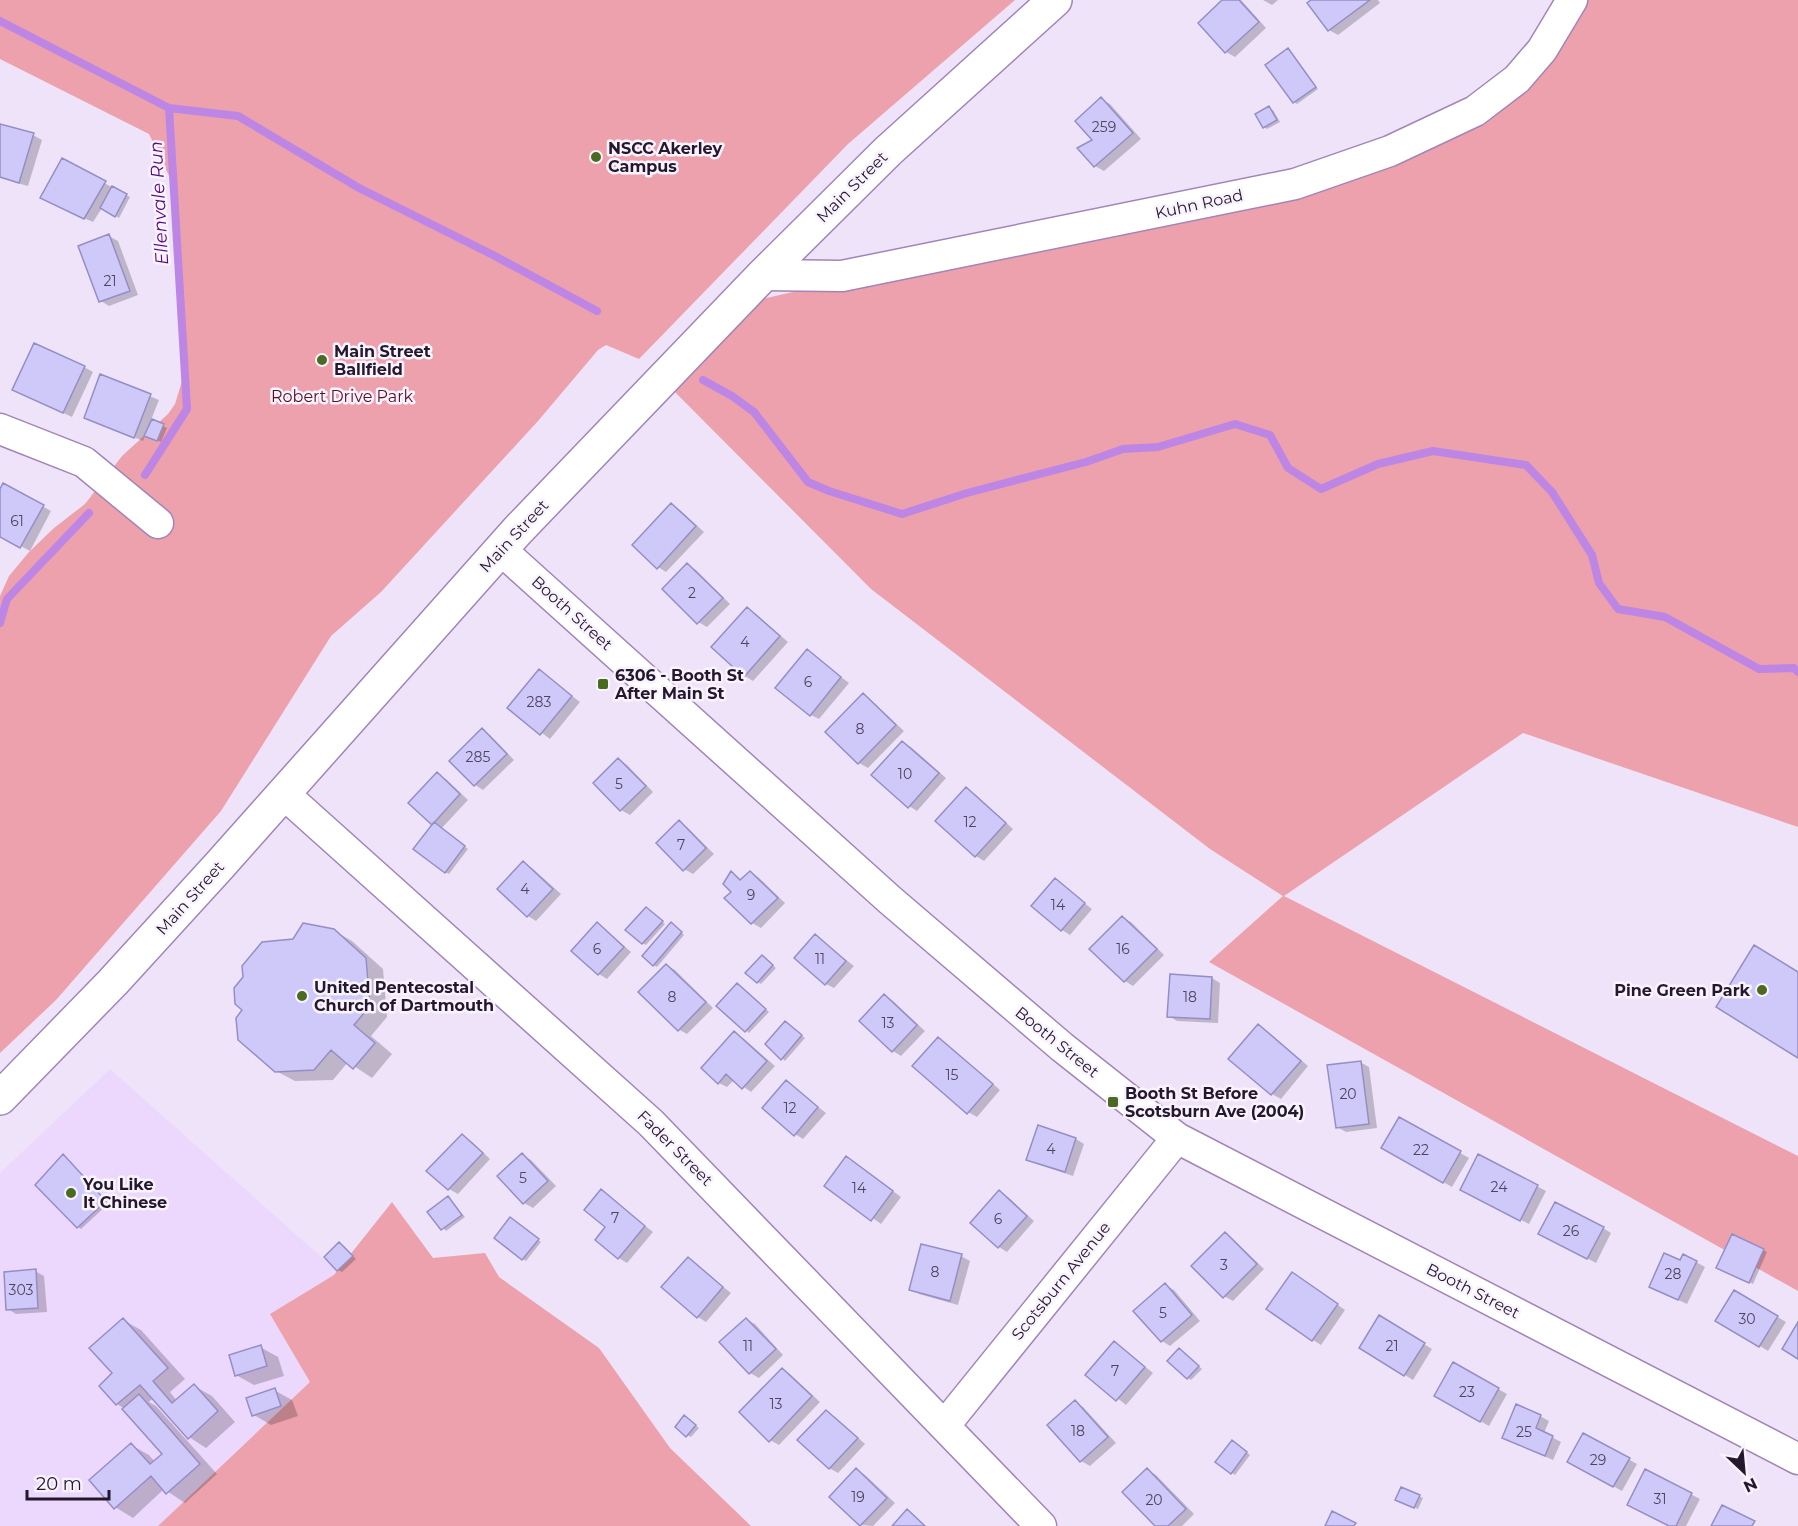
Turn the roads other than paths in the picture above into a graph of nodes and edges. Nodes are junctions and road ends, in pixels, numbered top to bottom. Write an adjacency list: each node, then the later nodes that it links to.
1 (1055, 0): 3 (main road, Main Street)
2 (1572, 0): 3 (street, Kuhn Road)
3 (763, 275): 6 (main road, Main Street)
4 (0, 429): 5 (street)
5 (158, 523)
6 (500, 549): 7 (main road, Main Street); 9 (street, Booth Street)
7 (284, 794): 8 (main road, Main Street); 10 (street, Fader Street)
8 (0, 1098)
9 (1177, 1138): 10 (street, Scotsburn Avenue); 11 (street, Booth Street)
10 (945, 1425): 12 (street, Fader Street)
11 (1798, 1459)
12 (1041, 1526)

